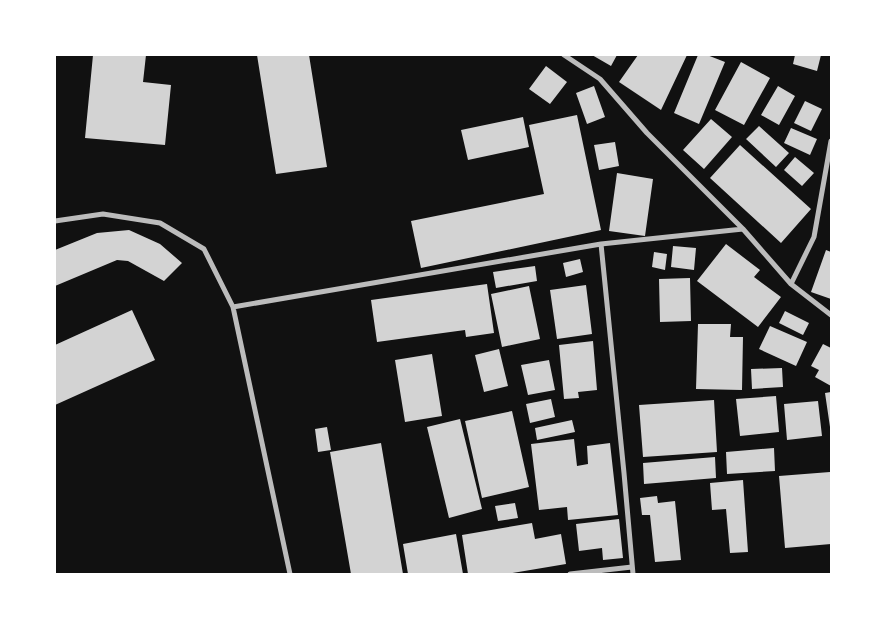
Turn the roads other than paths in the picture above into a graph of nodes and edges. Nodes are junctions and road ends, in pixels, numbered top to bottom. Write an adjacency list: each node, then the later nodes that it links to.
1 (564, 55): 4 (street)
2 (831, 142): 6 (street)
3 (55, 221): 7 (street)
4 (743, 229): 5 (street); 6 (street)
5 (602, 244): 7 (street); 9 (street)
6 (791, 284): 8 (street)
7 (233, 307): 10 (street)
8 (831, 315)
9 (632, 567): 11 (street); 12 (street)
10 (290, 574)
11 (570, 574)
12 (633, 574)

